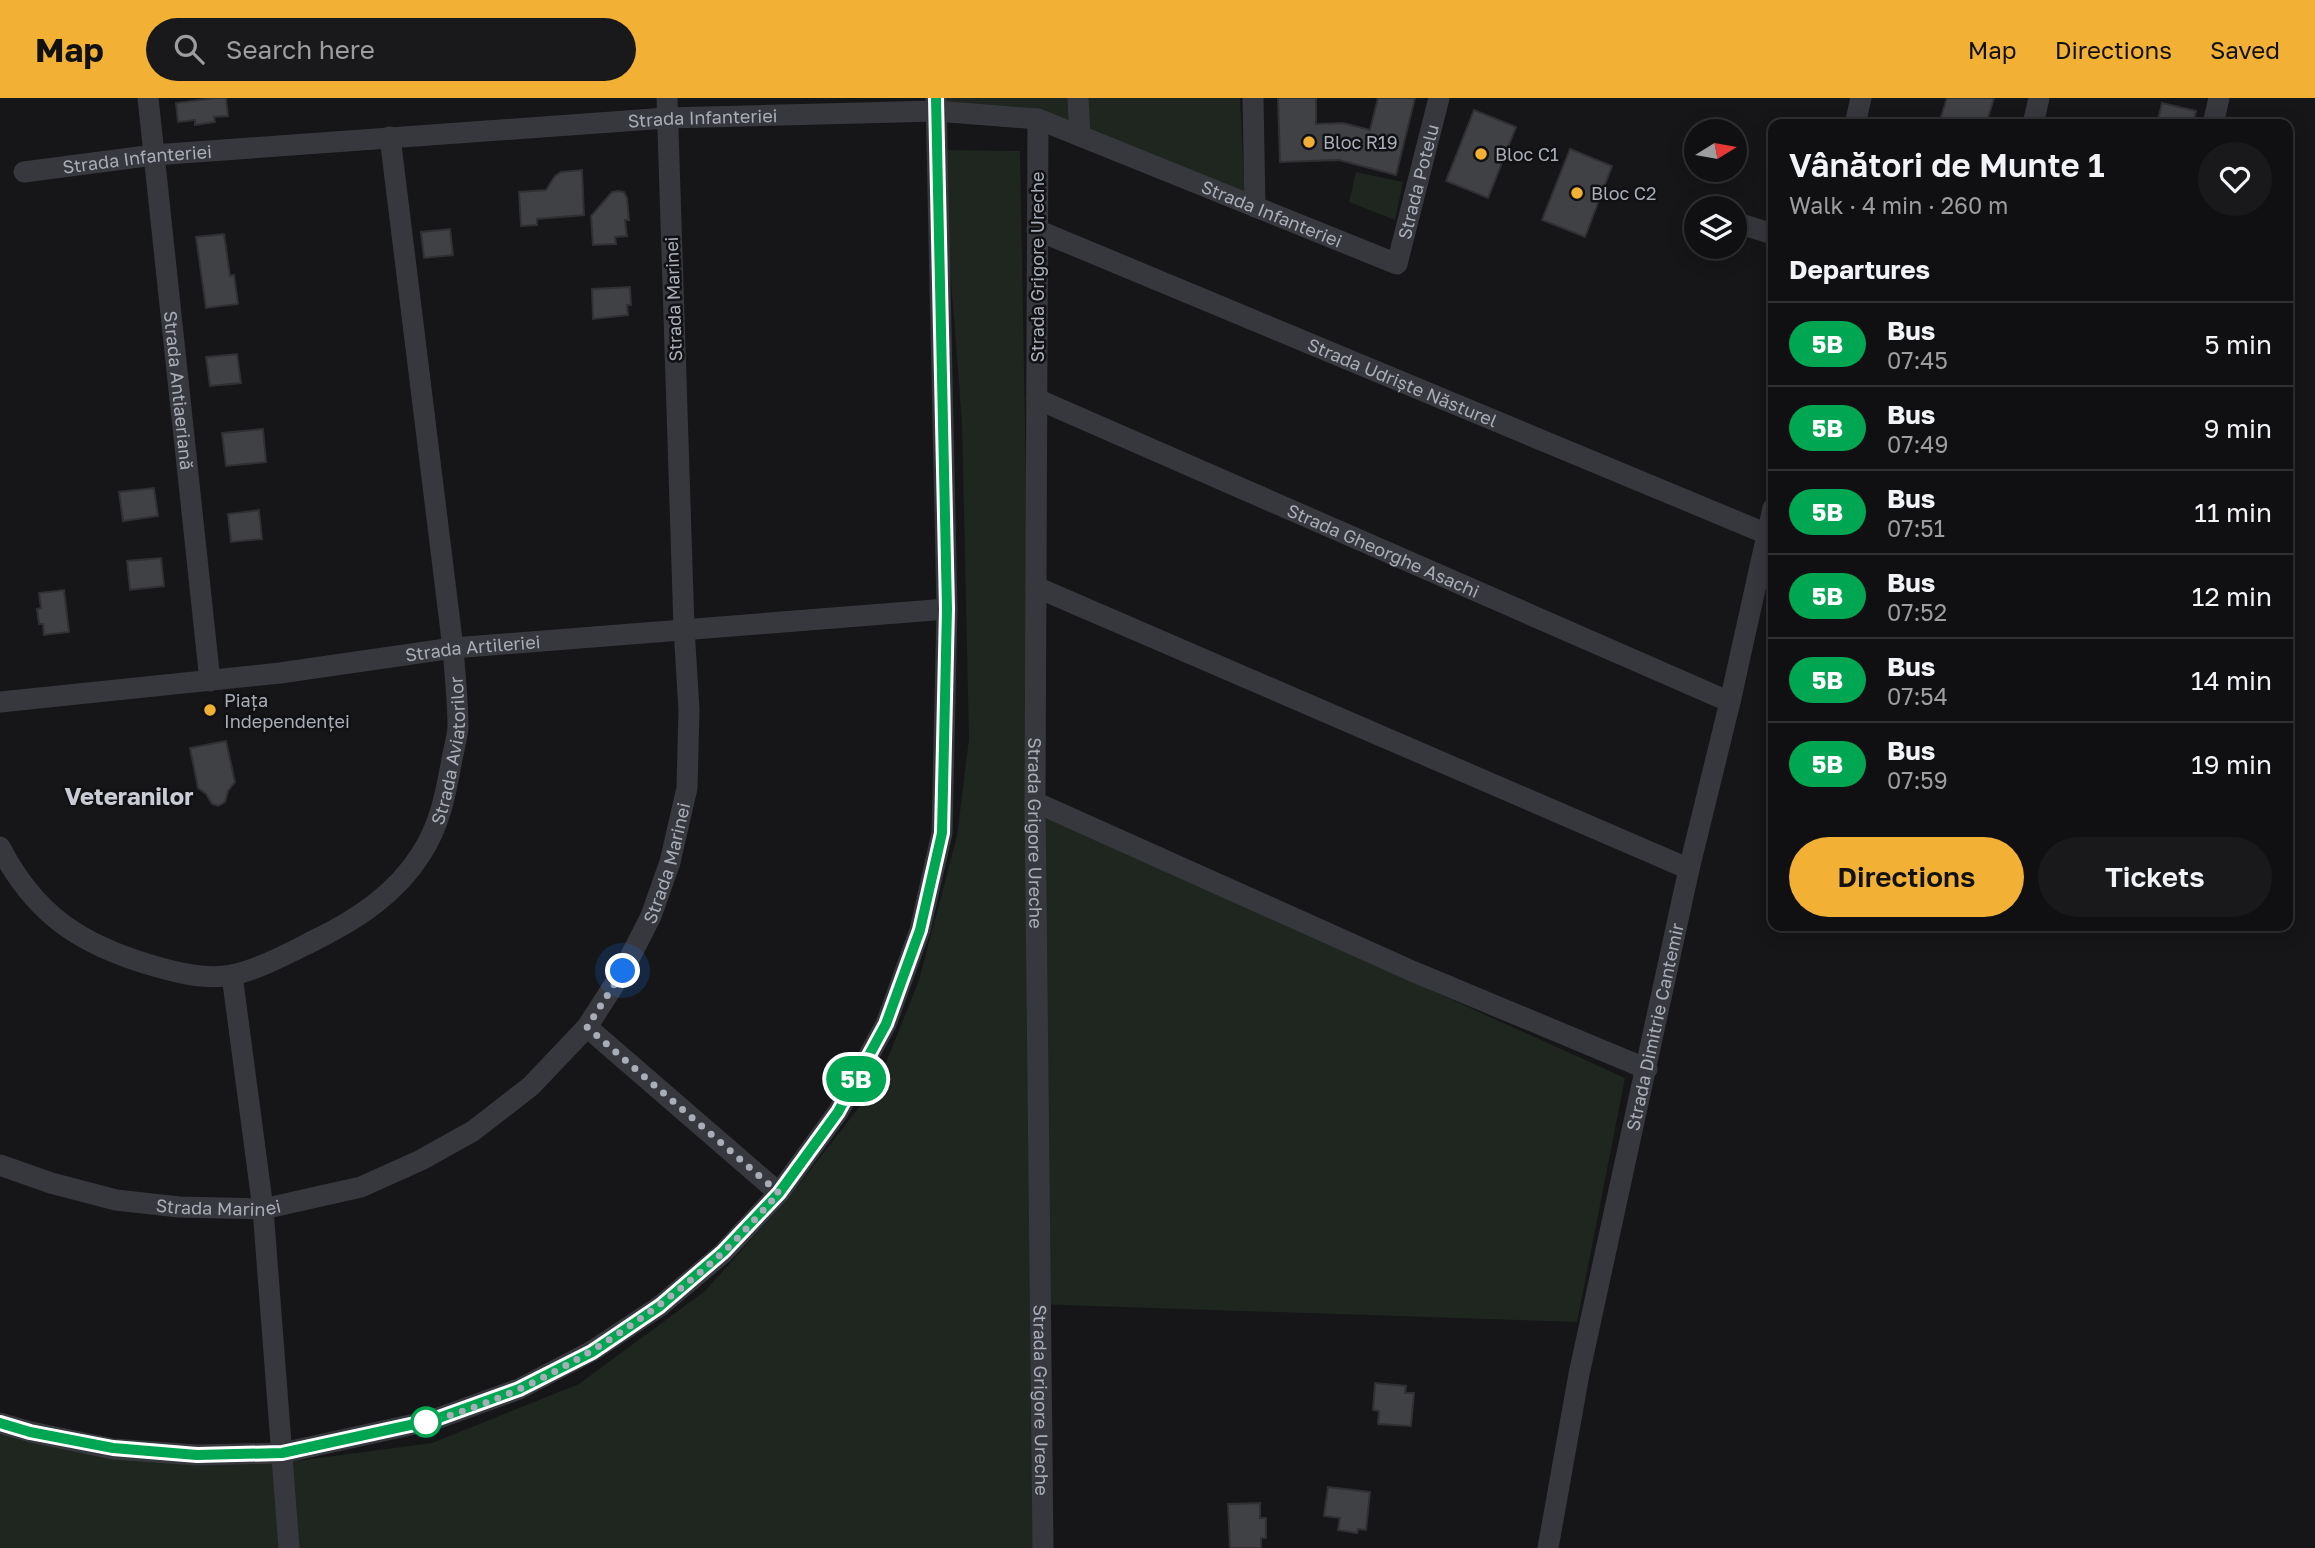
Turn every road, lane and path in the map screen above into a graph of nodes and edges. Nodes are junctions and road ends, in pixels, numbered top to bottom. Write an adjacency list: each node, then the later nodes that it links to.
1 (148, 98): 16 (street, Strada Antiaeriană)
2 (1078, 98): 14 (street)
3 (1253, 98): 18 (street)
4 (1439, 98): 22 (street, Strada Potelu)
5 (1861, 98): 11 (street)
6 (2039, 98): 12 (street)
7 (2219, 98): 13 (street)
8 (936, 105): 9 (street, Strada Infanteriei); 10 (street, Strada Infanteriei); 27 (street)
9 (667, 108): 15 (street, Strada Infanteriei); 28 (street, Strada Marinei)
10 (1038, 119): 14 (street, Strada Infanteriei); 20 (street, Strada Grigore Ureche)
11 (1858, 119)
12 (2035, 119)
13 (2214, 119)
14 (1080, 136): 18 (street, Strada Infanteriei)
15 (390, 137): 16 (street, Strada Infanteriei); 29 (street, Strada Aviatorilor)
16 (155, 155): 17 (street, Strada Infanteriei); 30 (street, Strada Antiaeriană)
17 (24, 172)
18 (1255, 207): 22 (street, Strada Infanteriei)
19 (1747, 226): 21 (street)
20 (1037, 230): 23 (street, Strada Grigore Ureche); 25 (street, Strada Udriște Năsturel)
21 (1768, 232)
22 (1397, 264)
23 (1037, 399): 26 (street, Strada Grigore Ureche); 32 (street, Strada Gheorghe Asachi)
24 (1768, 530): 25 (street, Strada Dimitrie Cantemir)
25 (1767, 534): 32 (street, Strada Dimitrie Cantemir)
26 (1036, 587): 33 (street, Strada Grigore Ureche); 35 (street)
27 (947, 609): 28 (street, Strada Artileriei); 40 (street)
28 (684, 628): 29 (street, Strada Artileriei); 37 (street, Strada Marinei)
29 (453, 648): 30 (street, Strada Artileriei); 36 (street, Strada Aviatorilor)
30 (211, 681): 31 (street, Strada Artileriei)
31 (0, 702)
32 (1730, 702): 35 (street, Strada Dimitrie Cantemir)
33 (1035, 802): 38 (street); 45 (street, Strada Grigore Ureche)
34 (0, 847): 36 (street, Strada Aviatorilor)
35 (1689, 869): 38 (street, Strada Dimitrie Cantemir)
36 (232, 975): 41 (street)
37 (587, 1027): 40 (street); 41 (street, Strada Marinei)
38 (1647, 1069): 46 (street, Strada Dimitrie Cantemir)
39 (0, 1165): 41 (street, Strada Marinei)
40 (779, 1193): 43 (street)
41 (263, 1209): 43 (street)
42 (0, 1423): 43 (street)
43 (282, 1453): 44 (street)
44 (289, 1548)
45 (1043, 1548)
46 (1548, 1548)

